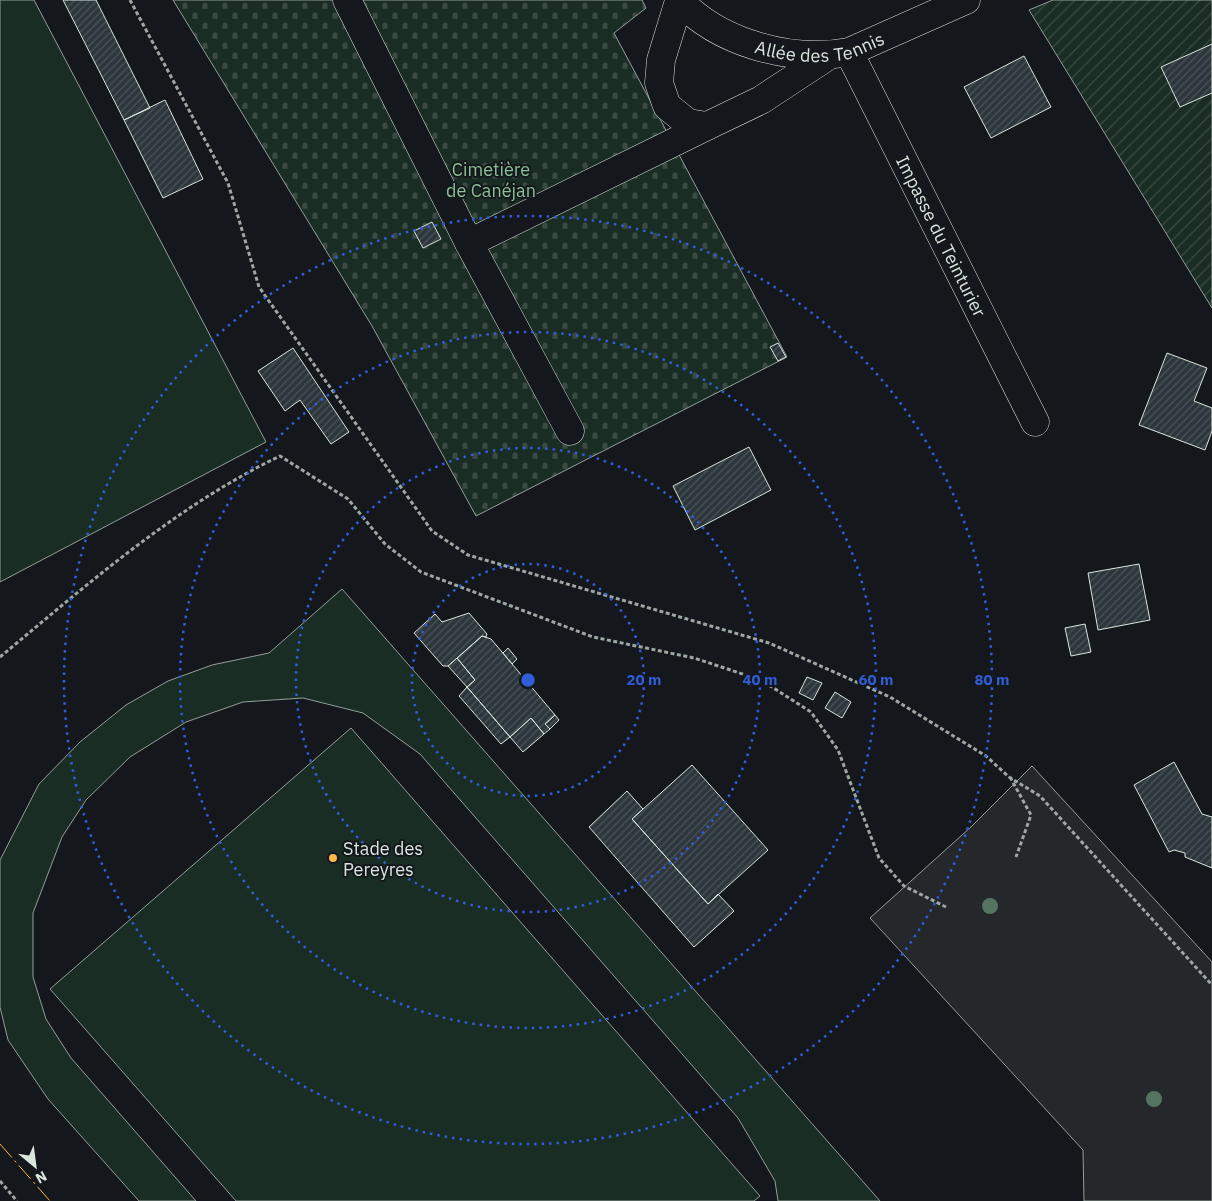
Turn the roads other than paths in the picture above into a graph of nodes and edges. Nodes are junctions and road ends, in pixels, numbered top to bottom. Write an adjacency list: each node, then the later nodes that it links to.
1 (347, 0): 6 (street)
2 (966, 0): 4 (street, Allée des Tennis)
3 (679, 1): 4 (street, Allée des Tennis); 5 (street)
4 (838, 54): 5 (street); 7 (street, Impasse du Teinturier)
5 (707, 126): 6 (street)
6 (469, 243): 8 (street)
7 (1035, 422)
8 (570, 431)

